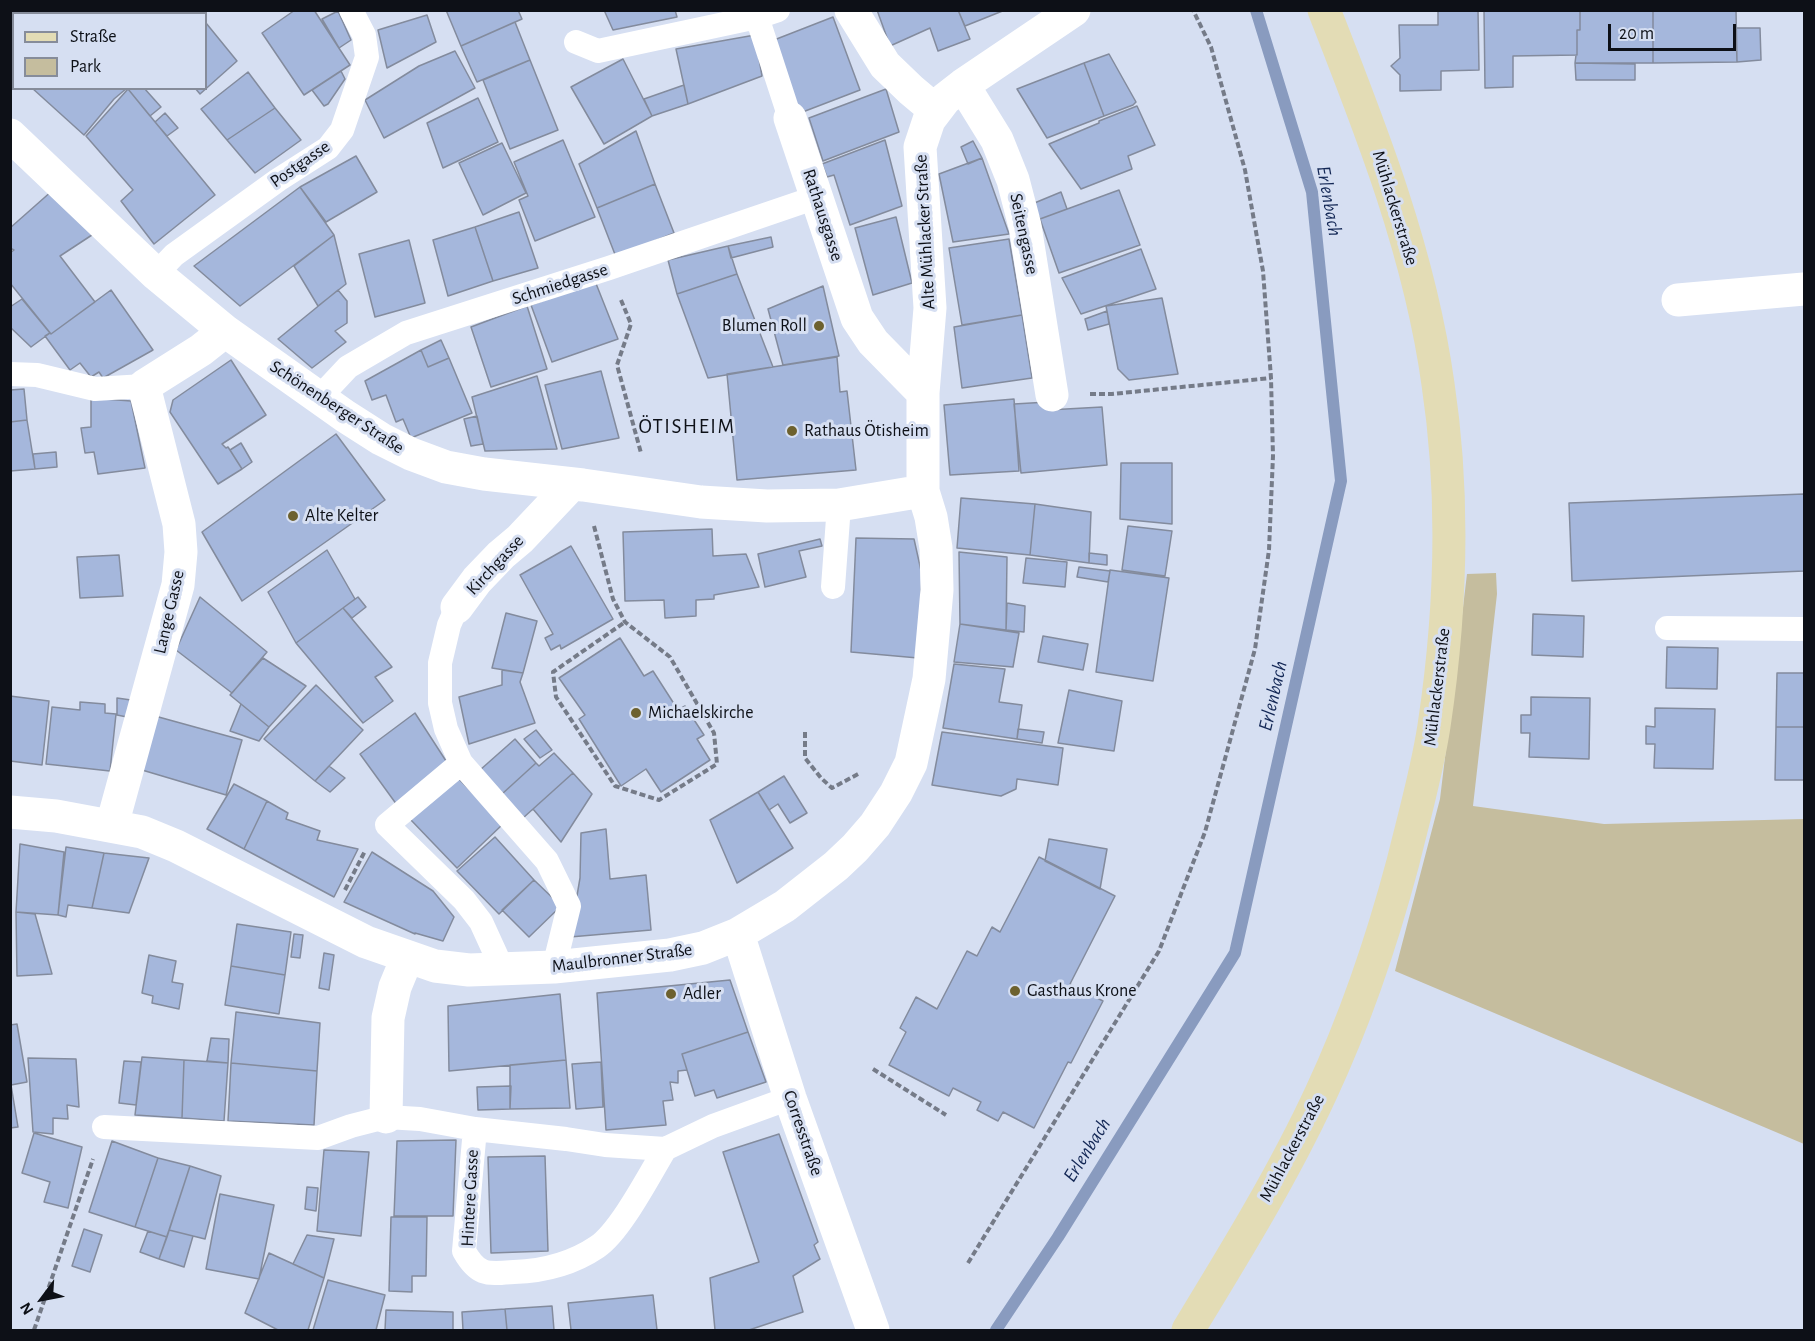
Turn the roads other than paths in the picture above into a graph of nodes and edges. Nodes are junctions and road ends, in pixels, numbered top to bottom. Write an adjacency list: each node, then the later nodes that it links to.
1 (351, 10): 12 (lane, Postgasse)
2 (851, 10): 8 (street)
3 (1074, 10): 7 (street, Alte Mühlacker Straße)
4 (1324, 10): 41 (main road, Mühlackerstraße)
5 (768, 14): 6 (lane); 9 (lane, Rathausgasse)
6 (576, 42)
7 (963, 85): 8 (street, Alte Mühlacker Straße); 19 (street, Seitengasse)
8 (936, 111): 18 (street, Alte Mühlacker Straße)
9 (790, 118): 11 (street, Rathausgasse)
10 (10, 135): 12 (street, Schönenberger Straße)
11 (817, 197): 18 (street, Rathausgasse); 20 (lane, Schmiedgasse)
12 (156, 274): 15 (street, Schönenberger Straße)
13 (1804, 289): 14 (street)
14 (1678, 300)
15 (225, 331): 17 (street); 20 (street, Schönenberger Straße)
16 (10, 374): 17 (lane)
17 (144, 386): 30 (street, Lange Gasse)
18 (923, 393): 22 (street, Alte Mühlacker Straße)
19 (1052, 395)
20 (319, 398): 21 (street, Schönenberger Straße)
21 (578, 484): 23 (street, Schönenberger Straße); 25 (street, Kirchgasse)
22 (923, 491): 23 (street, Schönenberger Straße); 31 (street, Maulbronner Straße)
23 (839, 505): 24 (lane)
24 (833, 587)
25 (457, 607): 28 (lane, Kirchgasse)
26 (1667, 628): 27 (lane)
27 (1804, 628)
28 (460, 763): 33 (lane, Kirchgasse); 34 (lane)
29 (10, 812): 30 (street, Maulbronner Straße)
30 (112, 825): 32 (street, Maulbronner Straße)
31 (738, 934): 33 (street, Maulbronner Straße); 35 (street, Corresstraße)
32 (406, 958): 34 (street, Maulbronner Straße); 36 (street)
33 (554, 967): 34 (street, Maulbronner Straße)
34 (502, 968)
35 (790, 1098): 39 (lane, Hintere Gasse); 40 (street, Corresstraße)
36 (386, 1117): 37 (lane, Hintere Gasse); 38 (lane, Hintere Gasse)
37 (104, 1127)
38 (474, 1129): 39 (lane, Hintere Gasse); 39 (lane, Hintere Gasse)
39 (665, 1149)
40 (873, 1330)
41 (1188, 1330)

